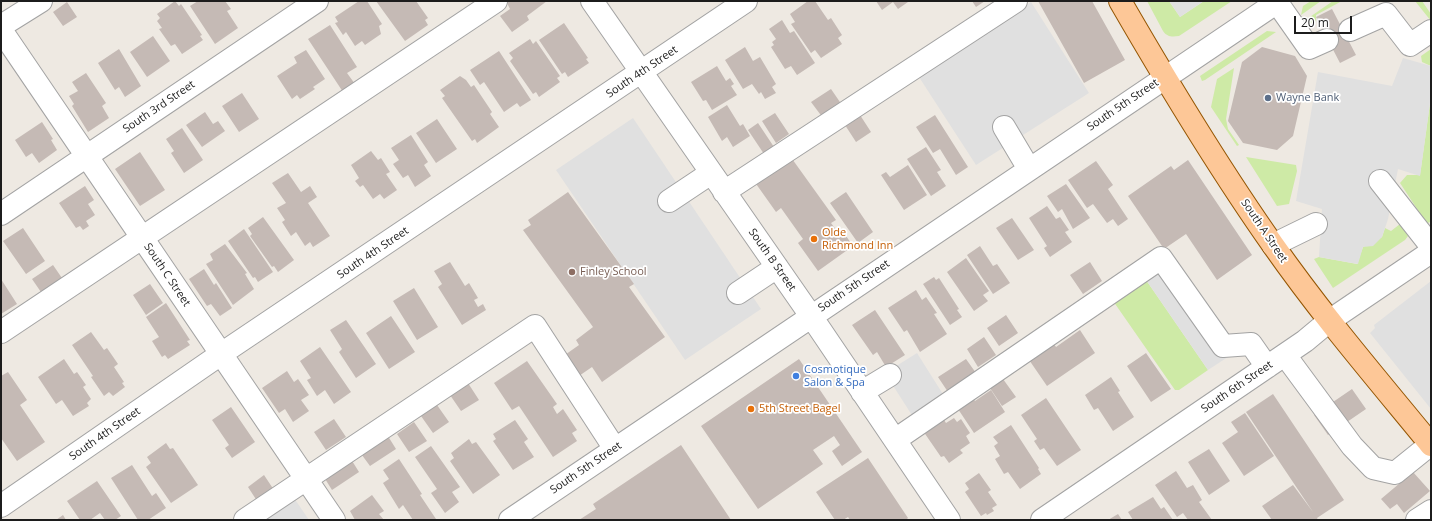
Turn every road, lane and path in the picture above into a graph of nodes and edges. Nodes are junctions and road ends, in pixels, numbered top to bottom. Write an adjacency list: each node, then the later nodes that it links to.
1 (41, 1): 9 (street)
2 (317, 1): 17 (street, South 3rd Street)
3 (496, 1): 25 (street)
4 (592, 1): 14 (street, South B Street)
5 (746, 1): 14 (street, South 4th Street)
6 (1016, 1): 21 (street)
7 (1120, 1): 15 (main road, South A Street)
8 (1277, 2): 13 (street); 15 (street, South 5th Street)
9 (1, 26)
10 (1, 30): 17 (street, South C Street)
11 (1350, 30): 12 (street)
12 (1431, 31)
13 (1327, 40)
14 (641, 73): 19 (street, South B Street); 34 (street, South 4th Street)
15 (1164, 77): 18 (street, South 5th Street); 26 (main road, South A Street)
16 (1004, 128): 18 (street)
17 (86, 156): 23 (street, South 3rd Street); 25 (street, South C Street)
18 (1029, 169): 31 (street, South 5th Street)
19 (711, 173): 21 (street, South B Street); 22 (street)
20 (1380, 181): 27 (street)
21 (724, 192): 29 (street, South B Street)
22 (669, 201)
23 (1, 214)
24 (1316, 224): 26 (street)
25 (141, 238): 33 (street); 34 (street, South C Street)
26 (1273, 245): 32 (main road, South A Street)
27 (1431, 246)
28 (1431, 252): 32 (street, South 6th Street)
29 (777, 267): 30 (street); 31 (street, South B Street)
30 (738, 293)
31 (811, 316): 38 (street, South B Street); 41 (street, South 5th Street)
32 (1329, 322): 35 (street, South 6th Street); 40 (main road, South A Street)
33 (1, 332)
34 (221, 354): 42 (street, South C Street); 43 (street, South 4th Street)
35 (1285, 355): 36 (street, South 6th Street); 40 (street)
36 (1267, 367): 39 (street); 49 (street, South 6th Street)
37 (890, 375): 38 (street)
38 (862, 392): 39 (street, South B Street)
39 (895, 440): 48 (street, South B Street)
40 (1431, 445)
41 (615, 449): 42 (street); 47 (street, South 5th Street)
42 (306, 479): 45 (street); 46 (street, South C Street)
43 (1, 506)
44 (1431, 511): 50 (street)
45 (245, 520)
46 (334, 520)
47 (510, 520)
48 (949, 520)
49 (1042, 520)
50 (1417, 520)

